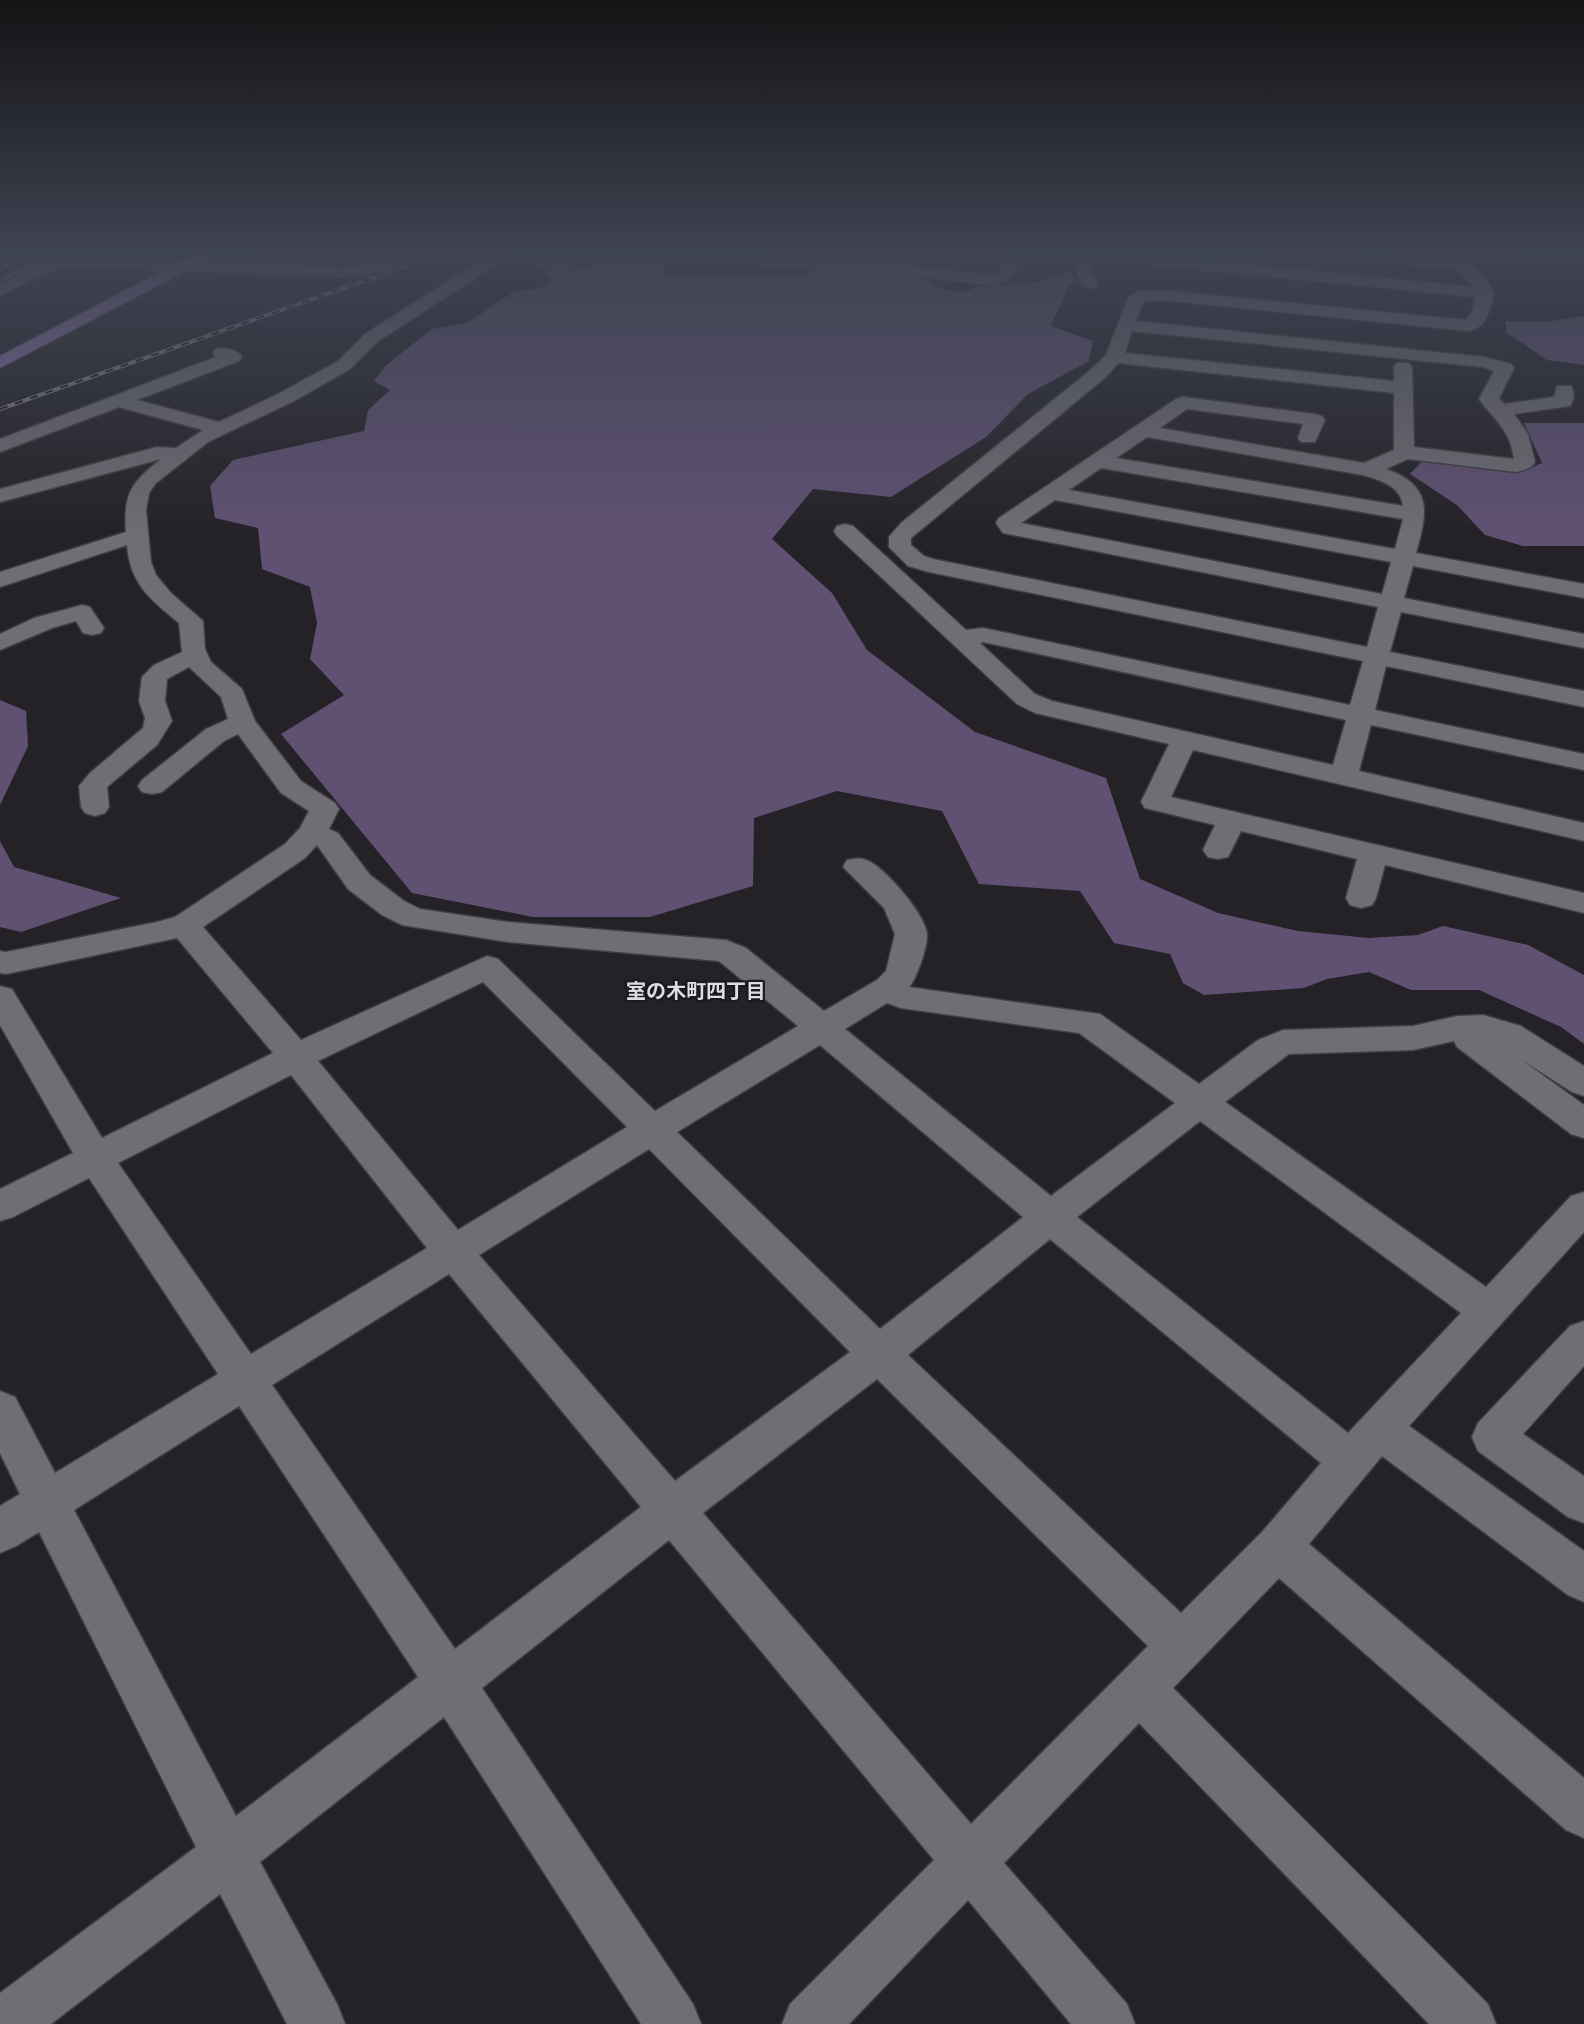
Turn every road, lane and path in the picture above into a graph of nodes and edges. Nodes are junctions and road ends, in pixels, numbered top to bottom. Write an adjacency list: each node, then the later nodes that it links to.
1 (26, 349): 8 (highway)
2 (360, 349): 13 (street)
3 (1117, 349): 7 (street)
4 (1360, 349): 6 (street)
5 (222, 353): 11 (street)
6 (1403, 354): 9 (street); 12 (street)
7 (1114, 357): 9 (street); 26 (street)
8 (0, 363)
9 (1403, 388): 17 (street)
10 (1564, 390): 12 (street)
11 (117, 401): 13 (street); 16 (street)
12 (1500, 410): 17 (street)
13 (219, 428): 18 (street)
14 (1146, 430): 15 (street); 19 (street); 20 (street)
15 (1308, 438)
16 (0, 446)
17 (1404, 452): 20 (street)
18 (179, 454): 22 (street); 25 (street)
19 (1096, 461): 21 (street); 23 (street)
20 (1366, 469): 23 (street)
21 (1051, 493): 27 (street); 29 (street)
22 (0, 496)
23 (1415, 515): 27 (street)
24 (845, 531): 28 (street)
25 (138, 537): 30 (street); 37 (street)
26 (906, 555): 28 (street); 29 (street)
27 (1404, 557): 31 (street); 32 (street)
28 (878, 561): 34 (street)
29 (1128, 579): 32 (street); 38 (street)
30 (0, 580)
31 (1584, 591)
32 (1390, 604): 35 (street); 38 (street)
33 (92, 628): 36 (street)
34 (962, 638): 40 (street); 42 (street)
35 (1584, 641)
36 (0, 644)
37 (195, 655): 41 (street); 46 (street)
38 (1375, 656): 39 (street); 40 (street)
39 (1584, 699)
40 (1360, 714): 43 (street); 44 (street)
41 (242, 722): 45 (street); 49 (street)
42 (1184, 741): 44 (street); 47 (street)
43 (1584, 762)
44 (1344, 775): 48 (street)
45 (152, 786)
46 (94, 807)
47 (1231, 820): 50 (street); 51 (street)
48 (1584, 832)
49 (312, 833): 55 (street); 58 (street)
50 (1218, 850)
51 (1373, 853): 53 (street); 54 (street)
52 (858, 867): 57 (street)
53 (1360, 898)
54 (1584, 903)
55 (186, 924): 56 (street); 60 (street)
56 (2, 973): 65 (street)
57 (888, 988): 58 (street); 62 (street)
58 (823, 1026): 64 (street); 68 (street)
59 (1463, 1028): 61 (street); 62 (street); 63 (street)
60 (296, 1057): 64 (street); 65 (street); 69 (street)
61 (1584, 1083)
62 (1199, 1102): 68 (street); 70 (street)
63 (1584, 1124)
64 (651, 1130): 69 (street); 72 (street)
65 (95, 1158): 66 (street); 73 (street)
66 (0, 1206)
67 (1584, 1207): 70 (street)
68 (1050, 1217): 72 (street); 76 (street)
69 (454, 1253): 73 (street); 79 (street)
70 (1489, 1311): 75 (street)
71 (1584, 1338): 78 (street)
72 (879, 1354): 79 (street); 83 (street)
73 (246, 1381): 77 (street); 84 (street)
74 (0, 1410): 77 (street)
75 (1379, 1429): 76 (street); 82 (street)
76 (1350, 1461): 81 (street)
77 (48, 1502): 80 (street); 87 (street)
78 (1584, 1502)
79 (672, 1510): 84 (street); 88 (street)
80 (0, 1531)
81 (1278, 1547): 83 (street); 86 (street)
82 (1584, 1579)
83 (1180, 1644): 85 (street)
84 (450, 1683): 87 (street); 91 (street)
85 (1139, 1689): 88 (street); 94 (street)
86 (1584, 1812)
87 (228, 1855): 89 (street); 90 (street)
88 (970, 1861): 92 (street); 93 (street)
89 (5, 2024)
90 (317, 2024)
91 (673, 2024)
92 (810, 2024)
93 (1107, 2024)
94 (1468, 2024)

